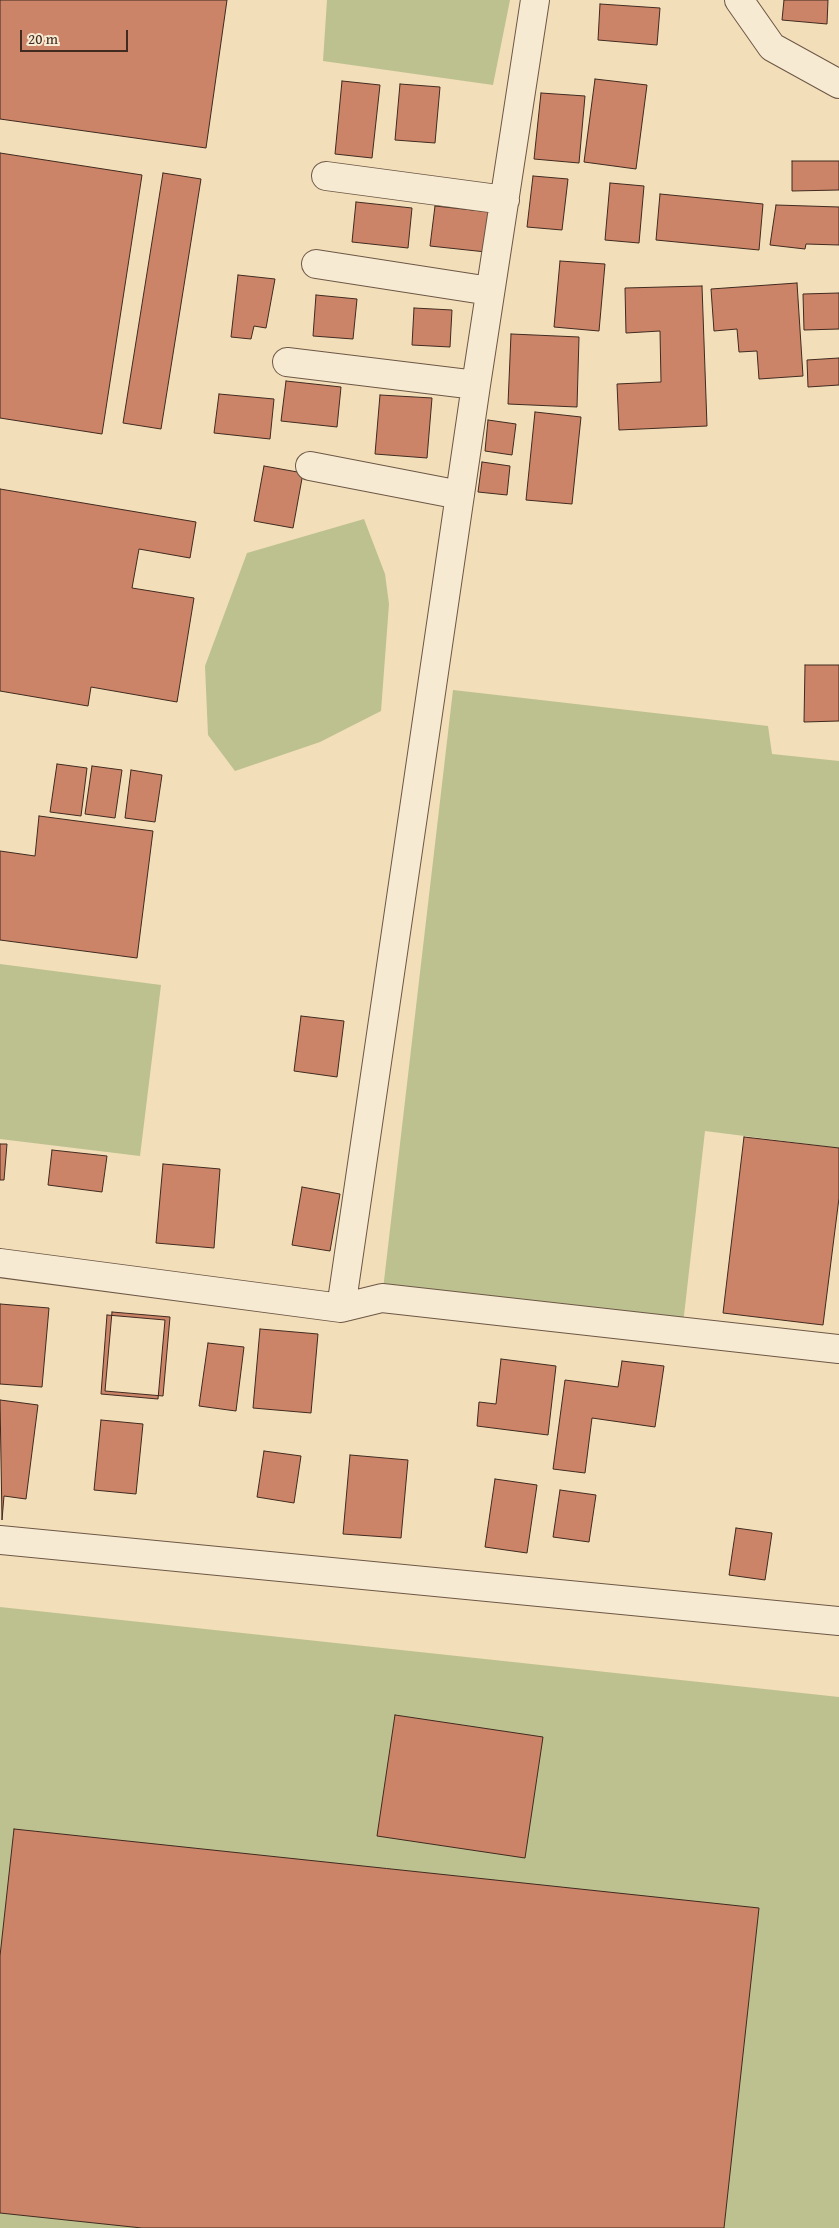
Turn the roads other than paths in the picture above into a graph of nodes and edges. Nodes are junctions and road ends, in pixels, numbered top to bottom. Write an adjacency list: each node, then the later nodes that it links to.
1 (535, 0): 5 (street)
2 (739, 0): 3 (street)
3 (839, 84)
4 (326, 176): 5 (street)
5 (505, 200): 7 (street)
6 (316, 264): 7 (street)
7 (490, 291): 9 (street)
8 (287, 362): 9 (street)
9 (476, 385): 11 (street)
10 (310, 466): 11 (street)
11 (460, 495): 13 (street)
12 (0, 1263): 13 (street)
13 (341, 1308): 14 (street)
14 (839, 1349)
15 (0, 1540): 16 (street)
16 (839, 1621)

